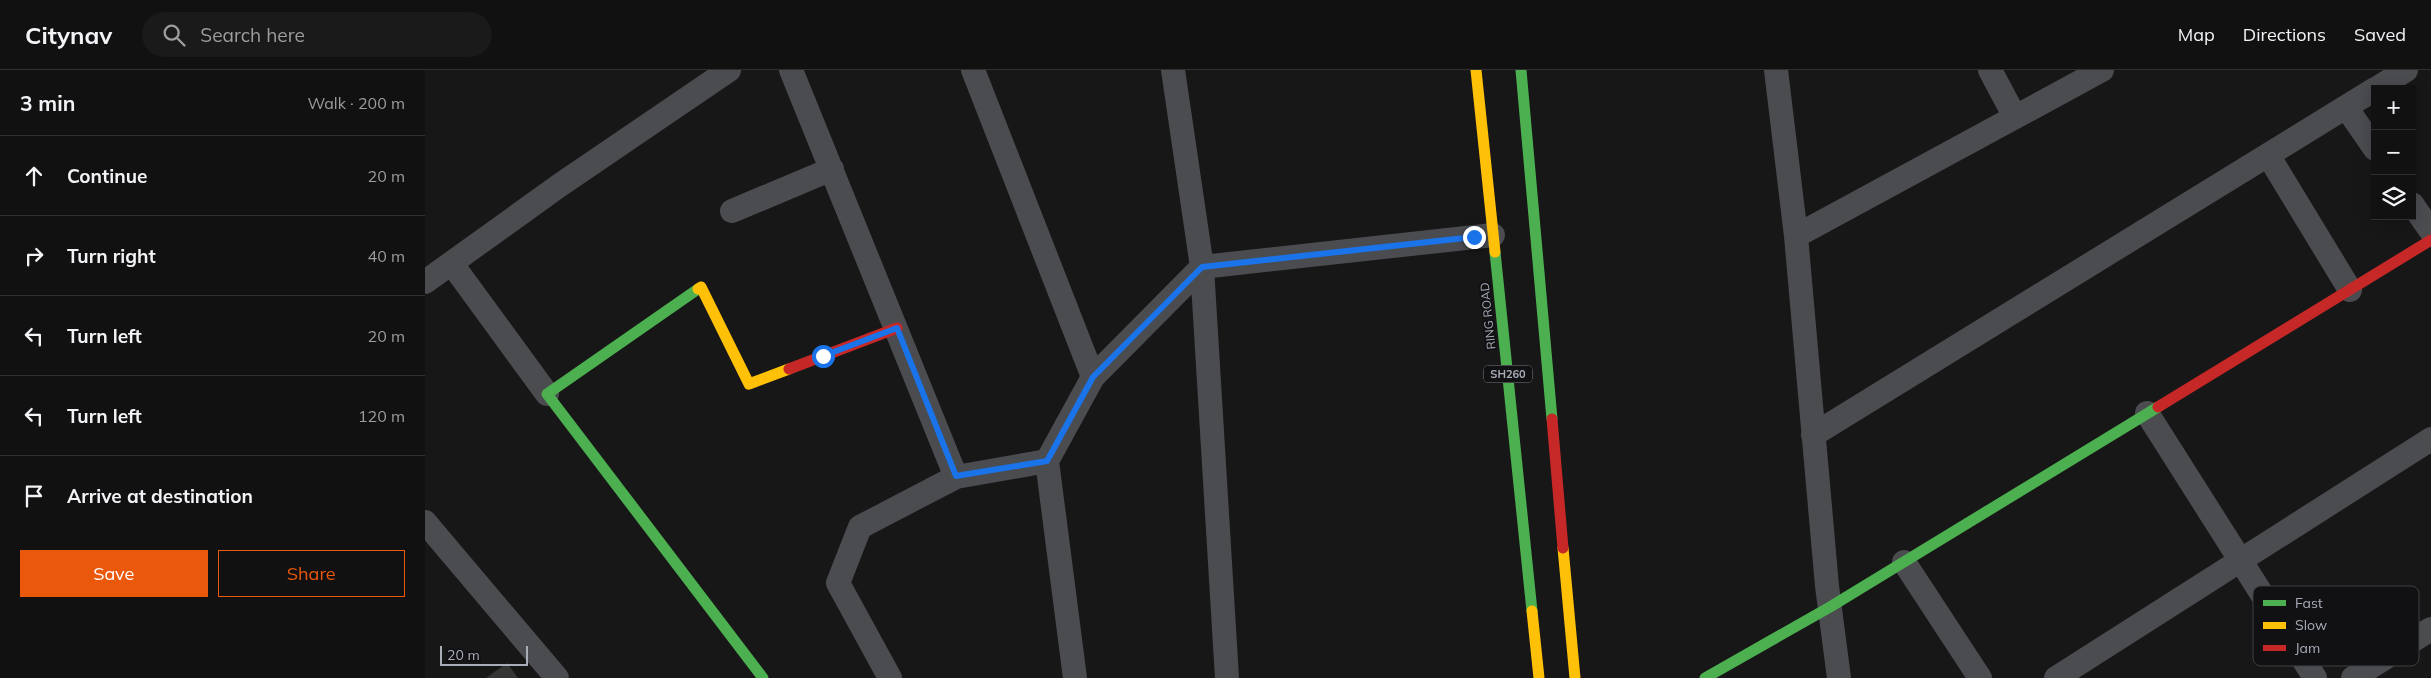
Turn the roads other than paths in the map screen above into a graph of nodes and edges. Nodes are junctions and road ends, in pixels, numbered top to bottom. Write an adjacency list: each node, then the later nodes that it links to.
1 (729, 70): 24 (street)
2 (791, 70): 17 (street)
3 (973, 70): 29 (street)
4 (1173, 70): 25 (street)
5 (1476, 70): 21 (main road, RING ROAD / SH260)
6 (1521, 70): 51 (main road, SH260)
7 (1776, 70): 22 (street)
8 (1990, 70): 14 (street)
9 (2102, 70): 14 (street)
10 (2406, 70): 11 (street)
11 (2382, 85)
12 (2371, 91): 13 (street)
13 (2346, 107): 15 (street); 16 (street)
14 (2015, 117): 22 (street)
15 (2371, 143)
16 (2268, 155): 27 (street); 32 (street)
17 (832, 169): 19 (street); 28 (street)
18 (2416, 210): 20 (street)
19 (732, 211)
20 (2431, 231)
21 (1493, 235): 25 (street); 50 (main road, RING ROAD / SH260)
22 (1796, 236): 32 (street)
23 (2431, 240): 27 (main road)
24 (452, 264): 26 (street); 30 (street)
25 (1202, 267): 29 (street); 49 (street)
26 (425, 282)
27 (2350, 290): 31 (main road)
28 (897, 328): 30 (main road); 35 (street)
29 (1093, 377): 34 (street)
30 (547, 394): 46 (main road)
31 (2147, 414): 37 (street); 38 (main road)
32 (1813, 435): 40 (street)
33 (2431, 439): 37 (street)
34 (1047, 461): 35 (street); 48 (street)
35 (956, 476): 47 (street)
36 (425, 522): 45 (street)
37 (2241, 559): 39 (street); 55 (street)
38 (1904, 562): 40 (main road); 54 (street)
39 (2258, 586)
40 (1830, 607): 52 (main road); 53 (street)
41 (2431, 629): 42 (street)
42 (2419, 637)
43 (2308, 666): 56 (street)
44 (2372, 666): 57 (street)
45 (557, 678)
46 (763, 678)
47 (890, 678)
48 (1075, 678)
49 (1227, 678)
50 (1539, 678)
51 (1575, 678)
52 (1705, 678)
53 (1839, 678)
54 (1980, 678)
55 (2056, 678)
56 (2315, 678)
57 (2353, 678)

